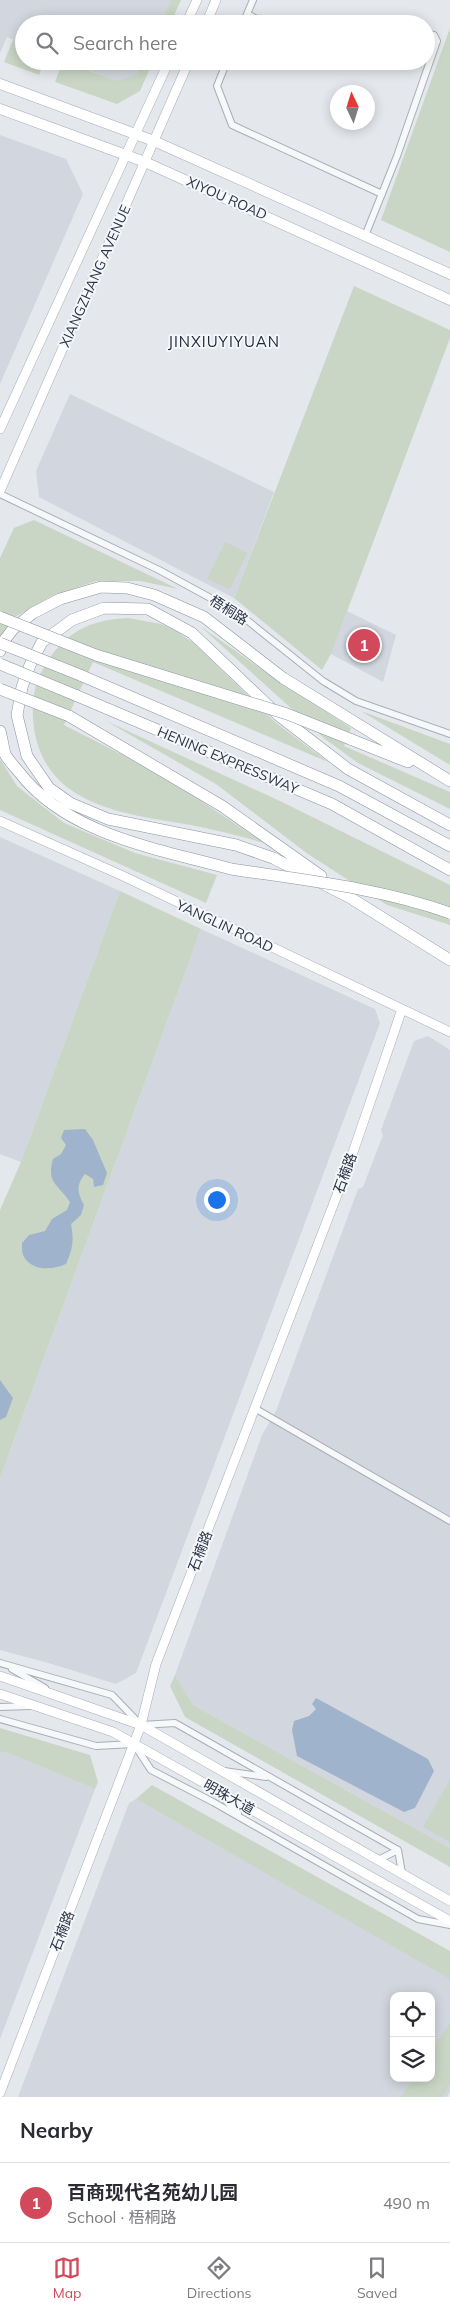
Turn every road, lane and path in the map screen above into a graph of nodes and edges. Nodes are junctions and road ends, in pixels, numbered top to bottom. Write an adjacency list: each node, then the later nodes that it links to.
1 (197, 0): 5 (main road)
2 (216, 0): 6 (main road)
3 (253, 0): 4 (street)
4 (247, 14)
5 (190, 15)
6 (210, 15)
7 (165, 70): 13 (main road, XIANGZHANG AVENUE)
8 (185, 70): 14 (main road, XIANGZHANG AVENUE)
9 (224, 70): 17 (street)
10 (427, 70): 17 (street)
11 (0, 84): 13 (main road, XIYOU ROAD)
12 (0, 109): 15 (main road, XIYOU ROAD)
13 (136, 134): 14 (main road, XIYOU ROAD); 15 (main road, XIANGZHANG AVENUE)
14 (154, 141): 16 (main road, XIANGZHANG AVENUE); 18 (main road, XIYOU ROAD)
15 (126, 155): 16 (main road, XIYOU ROAD); 21 (main road, XIANGZHANG AVENUE)
16 (145, 162): 20 (main road, XIYOU ROAD); 22 (main road, XIANGZHANG AVENUE)
17 (382, 194): 18 (street)
18 (365, 236): 19 (main road, XIYOU ROAD)
19 (450, 274)
20 (450, 300)
21 (0, 429)
22 (0, 493): 29 (street, 梧桐路)
23 (0, 616): 30 (highway, bridge)
24 (0, 643): 34 (highway, HENING EXPRESSWAY, bridge)
25 (0, 652): 30 (highway)
26 (0, 664): 35 (highway, HENING EXPRESSWAY, bridge)
27 (0, 689): 36 (highway, bridge)
28 (0, 731): 37 (highway, bridge)
29 (450, 734)
30 (433, 772): 31 (highway)
31 (450, 781)
32 (0, 821): 39 (main road, YANGLIN ROAD)
33 (450, 825): 36 (highway)
34 (450, 846)
35 (450, 870)
36 (347, 896): 38 (highway)
37 (450, 913)
38 (450, 960)
39 (402, 1009): 40 (main road, YANGLIN ROAD); 41 (main road, 石楠路)
40 (450, 1032)
41 (256, 1409): 42 (street); 50 (main road, 石楠路)
42 (450, 1521)
43 (2, 1664): 46 (street); 50 (street)
44 (0, 1676): 46 (main road, 明珠大道)
45 (0, 1694): 47 (main road, 明珠大道)
46 (61, 1698): 50 (main road, 明珠大道)
47 (34, 1706): 48 (street); 51 (main road, 明珠大道)
48 (0, 1707)
49 (0, 1719): 51 (street)
50 (141, 1725): 51 (main road, 石楠路); 52 (main road, 明珠大道); 53 (street)
51 (134, 1744): 54 (main road, 明珠大道); 55 (street); 62 (main road, 石楠路)
52 (220, 1770): 53 (street); 57 (main road, 明珠大道)
53 (270, 1777): 56 (street)
54 (212, 1788): 55 (street); 60 (main road, 明珠大道)
55 (246, 1821): 61 (street)
56 (398, 1850): 57 (street); 58 (street)
57 (378, 1860): 58 (main road, 明珠大道)
58 (402, 1874): 59 (main road, 明珠大道)
59 (450, 1901)
60 (450, 1921)
61 (450, 1925)
62 (0, 2093)

